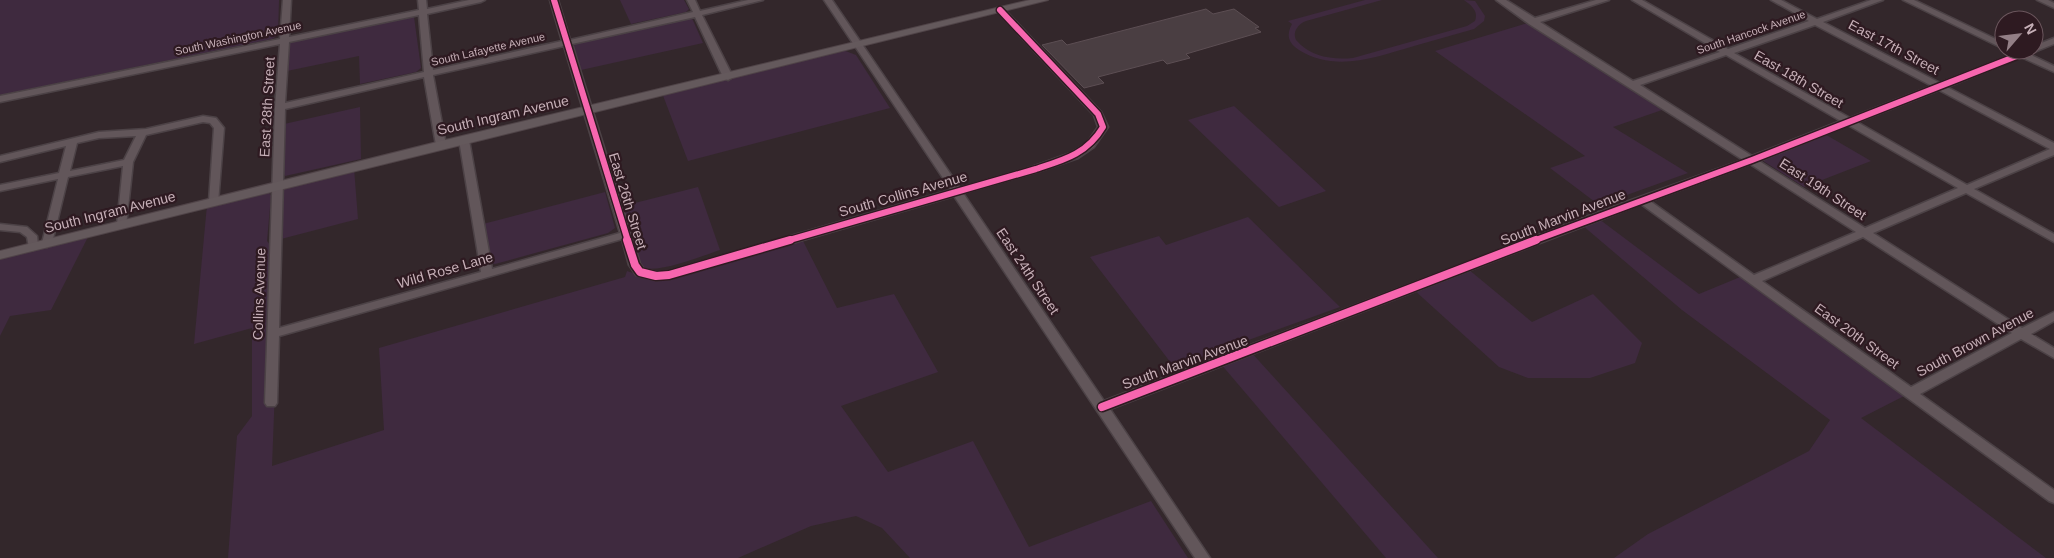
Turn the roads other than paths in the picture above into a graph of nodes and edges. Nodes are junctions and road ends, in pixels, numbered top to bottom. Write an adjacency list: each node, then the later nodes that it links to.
1 (287, 0): 22 (street, East 28th Street)
2 (422, 0): 18 (street)
3 (481, 0): 18 (street, South Washington Avenue)
4 (554, 0): 24 (street, East 26th Street)
5 (691, 0): 19 (street)
6 (759, 0): 19 (street, South Lafayette Avenue)
7 (828, 0): 25 (street, East 24th Street)
8 (1043, 0): 17 (main road, South Ingram Avenue)
9 (1500, 0): 20 (street, East 19th Street)
10 (1605, 0): 20 (street)
11 (1636, 0): 26 (street, East 18th Street)
12 (1775, 0): 21 (street, East 17th Street)
13 (1879, 0): 21 (street, South Hancock Avenue)
14 (1907, 0): 23 (street)
15 (2041, 0): 16 (street)
16 (2054, 6)
17 (1000, 10): 25 (main road, South Ingram Avenue); 50 (street, South Collins Avenue)
18 (423, 12): 22 (street, South Washington Avenue); 30 (street)
19 (698, 14): 24 (street, South Lafayette Avenue); 31 (street)
20 (1532, 22): 32 (street, East 19th Street)
21 (1816, 22): 26 (street, South Hancock Avenue); 33 (street, East 17th Street)
22 (285, 40): 34 (street, South Washington Avenue); 35 (street, East 28th Street)
23 (1994, 41)
24 (567, 43): 30 (street, South Lafayette Avenue); 36 (street, East 26th Street)
25 (859, 45): 31 (main road, South Ingram Avenue); 50 (street, East 24th Street)
26 (1727, 52): 32 (street, South Hancock Avenue); 37 (street, East 18th Street)
27 (2004, 60): 33 (street, South Marvin Avenue)
28 (2039, 60): 29 (street)
29 (2054, 70)
30 (428, 74): 35 (street, South Lafayette Avenue); 41 (street)
31 (728, 76): 36 (main road, South Ingram Avenue)
32 (1631, 84): 44 (street, East 19th Street)
33 (1941, 87): 37 (street, South Marvin Avenue); 42 (street, East 17th Street)
34 (0, 99)
35 (280, 107): 47 (street, East 28th Street)
36 (587, 110): 39 (main road, South Ingram Avenue); 56 (street, East 26th Street)
37 (1848, 121): 44 (street, South Marvin Avenue); 49 (street, East 18th Street)
38 (142, 132): 40 (street); 45 (street); 52 (street)
39 (464, 140): 41 (main road, South Ingram Avenue); 62 (street)
40 (72, 142): 43 (street); 46 (street)
41 (441, 145): 47 (main road, South Ingram Avenue)
42 (2054, 149): 49 (street)
43 (0, 159)
44 (1752, 160): 51 (street, South Marvin Avenue); 55 (street, East 19th Street)
45 (128, 162): 46 (street); 53 (street)
46 (65, 173): 48 (street); 58 (street)
47 (277, 186): 52 (main road, South Ingram Avenue); 65 (street, Collins Avenue)
48 (0, 188)
49 (1965, 188): 55 (street); 57 (street, East 18th Street)
50 (957, 192): 59 (street, South Collins Avenue); 70 (street, East 24th Street)
51 (1642, 200): 63 (street, East 20th Street); 70 (street, South Marvin Avenue)
52 (214, 201): 53 (main road, South Ingram Avenue)
53 (122, 224): 58 (main road, South Ingram Avenue)
54 (0, 227): 60 (street)
55 (1865, 233): 63 (street); 66 (street, East 19th Street)
56 (625, 235): 59 (street, East 26th Street); 62 (street, Wild Rose Lane)
57 (2054, 239)
58 (47, 243): 60 (main road, South Ingram Avenue)
59 (777, 243)
60 (34, 246): 61 (main road, South Ingram Avenue)
61 (0, 255)
62 (487, 274): 65 (street, Wild Rose Lane)
63 (1754, 280): 68 (street, East 20th Street)
64 (2054, 316): 66 (street, South Brown Avenue)
65 (273, 334): 69 (street, Collins Avenue)
66 (2021, 334): 67 (street, East 19th Street); 68 (street, South Brown Avenue)
67 (2054, 354)
68 (1910, 393): 71 (street, East 20th Street)
69 (271, 403)
70 (1102, 407): 72 (street, East 24th Street)
71 (2054, 497)
72 (1204, 558)

